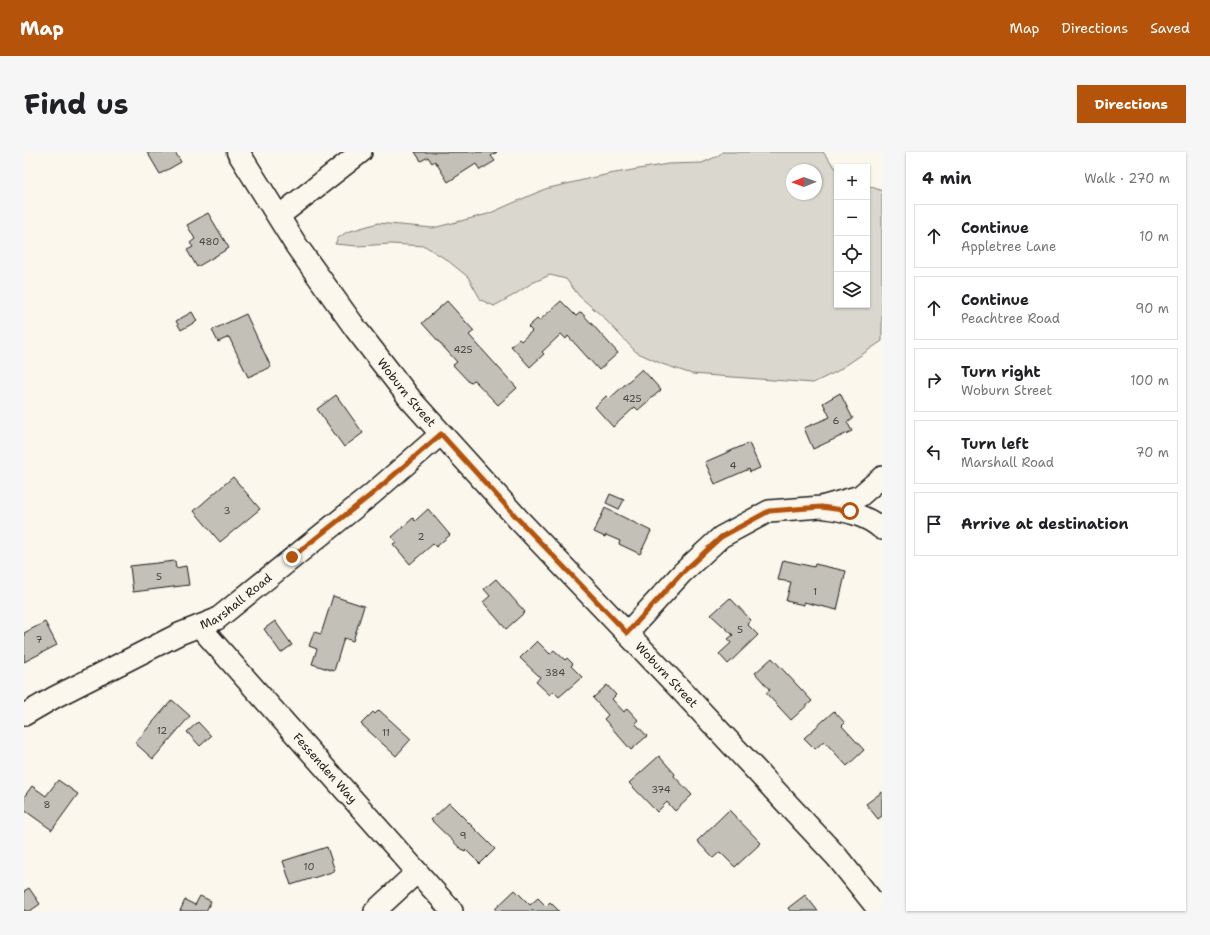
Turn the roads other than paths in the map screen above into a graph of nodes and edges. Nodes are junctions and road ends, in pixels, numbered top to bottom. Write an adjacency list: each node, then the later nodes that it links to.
1 (238, 152): 3 (main road, Woburn Street)
2 (362, 152): 3 (street)
3 (279, 216): 4 (main road, Woburn Street)
4 (441, 434): 8 (street, Marshall Road); 9 (main road, Woburn Street)
5 (882, 477): 6 (street)
6 (821, 507): 7 (street); 9 (street)
7 (882, 529)
8 (199, 626): 10 (street, Marshall Road); 11 (street, Fessenden Way)
9 (627, 633): 14 (main road, Woburn Street)
10 (24, 715)
11 (417, 872): 12 (street); 13 (street, Fessenden Way)
12 (376, 911)
13 (452, 911)
14 (880, 911)

